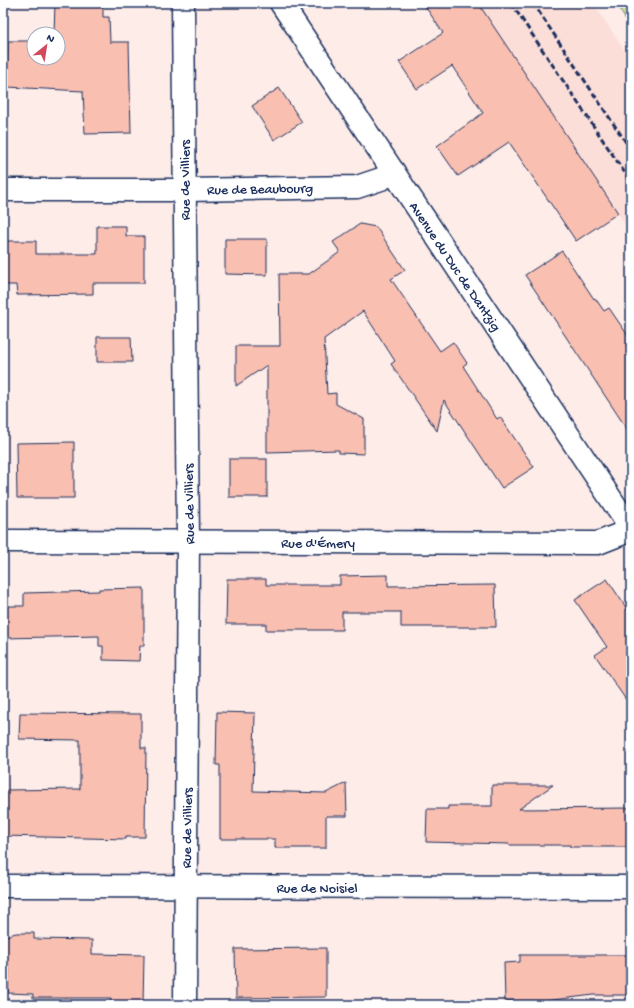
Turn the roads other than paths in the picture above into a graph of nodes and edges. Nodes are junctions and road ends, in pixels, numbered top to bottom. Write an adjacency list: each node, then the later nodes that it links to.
1 (183, 3): 5 (street, Rue de Villiers)
2 (282, 3): 3 (street, Avenue du Duc de Dantzig)
3 (394, 172): 5 (street, Rue de Beaubourg); 6 (street, Avenue du Duc de Dantzig)
4 (3, 190): 5 (street, Rue de Beaubourg)
5 (184, 190): 8 (street, Rue de Villiers)
6 (631, 530): 8 (street, Rue d'Émery)
7 (3, 541): 8 (street, Rue d'Émery)
8 (188, 542): 10 (street, Rue de Villiers)
9 (3, 886): 10 (street, Rue de Noisiel)
10 (185, 886): 11 (street, Rue de Noisiel); 12 (street, Rue de Villiers)
11 (631, 887)
12 (185, 1005)

